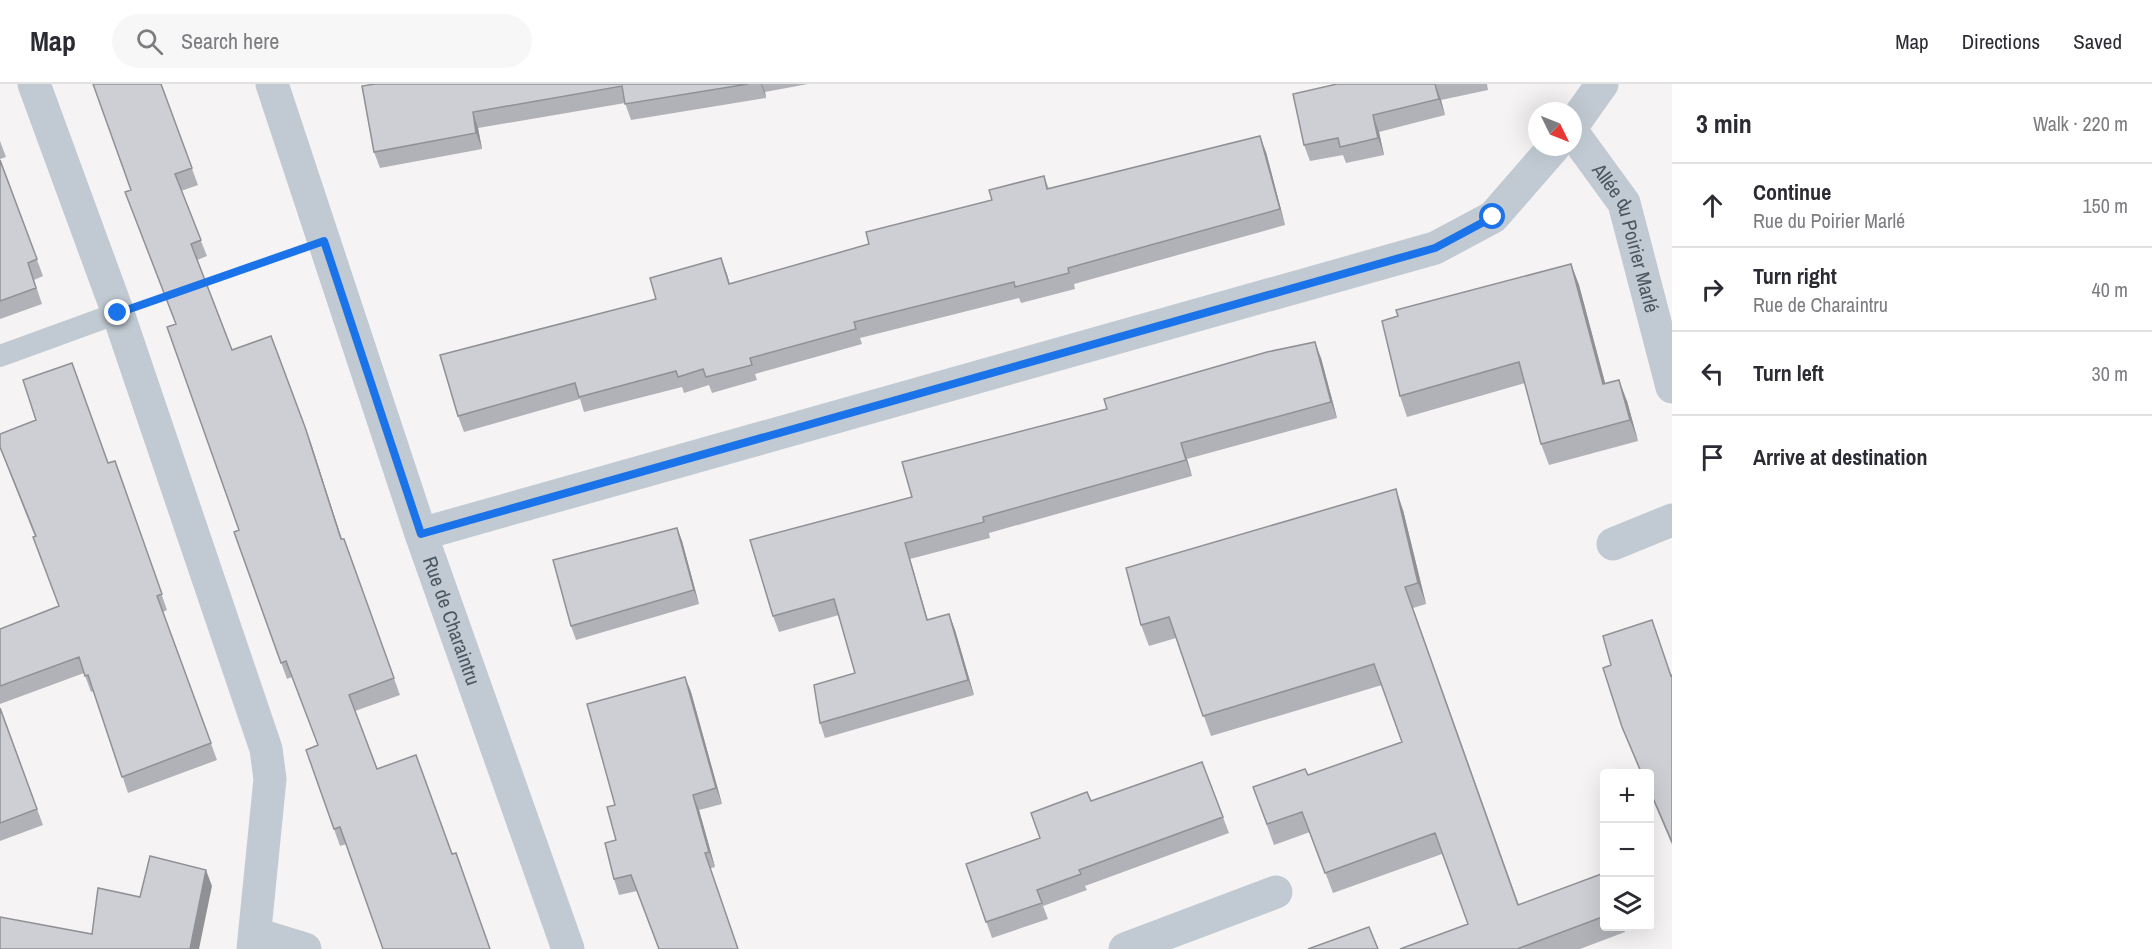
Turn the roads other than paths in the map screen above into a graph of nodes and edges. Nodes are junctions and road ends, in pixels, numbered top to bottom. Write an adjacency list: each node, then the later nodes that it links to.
1 (34, 84): 7 (street)
2 (273, 84): 11 (street, Rue de Charaintru)
3 (1602, 84): 4 (street)
4 (1582, 112)
5 (1582, 145): 9 (street, Allée du Poirier Marlé)
6 (1546, 156): 11 (street)
7 (118, 313): 8 (lane); 14 (street)
8 (0, 356)
9 (1672, 387)
10 (1672, 520): 12 (street)
11 (421, 534): 16 (street, Rue de Charaintru)
12 (1613, 544)
13 (1276, 892): 17 (street)
14 (255, 942): 15 (street)
15 (305, 949)
16 (568, 949)
17 (1125, 949)

